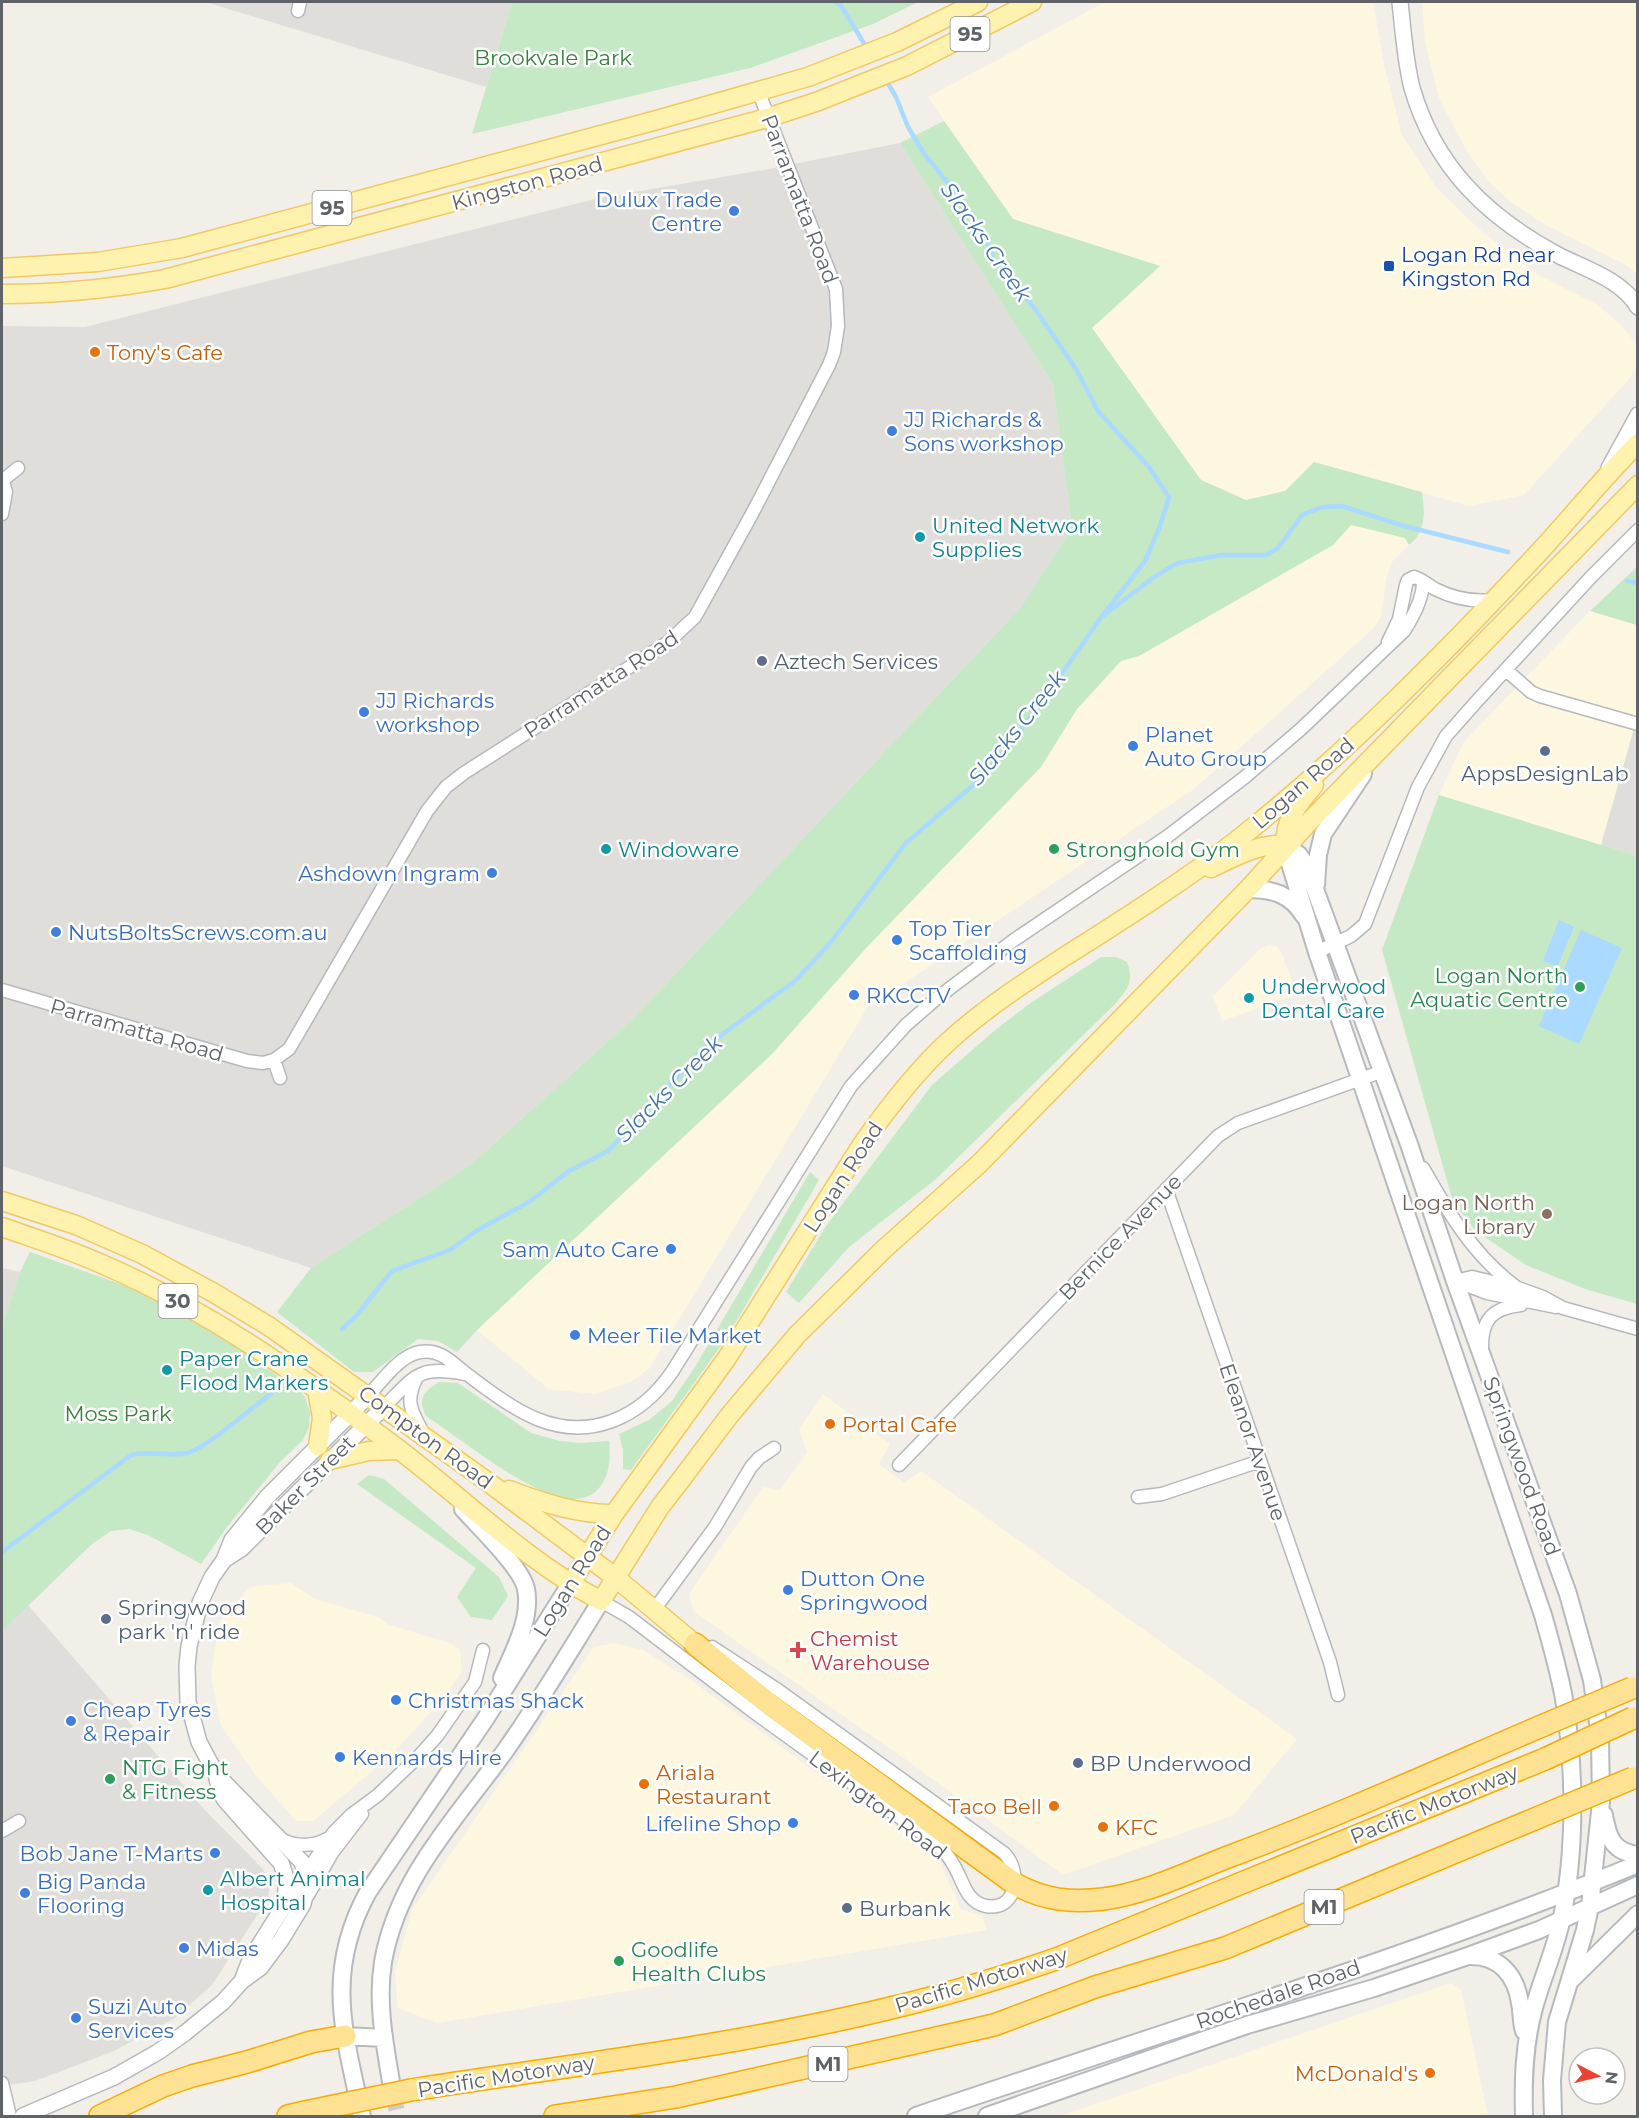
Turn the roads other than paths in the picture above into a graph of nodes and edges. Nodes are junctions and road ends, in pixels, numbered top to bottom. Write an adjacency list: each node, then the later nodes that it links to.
1 (978, 2): 4 (main road, Kingston Road / 95)
2 (1032, 2): 5 (main road, Kingston Road / 95)
3 (1400, 2): 8 (street)
4 (759, 93): 5 (street, Parramatta Road); 6 (main road, Kingston Road / 95)
5 (767, 118): 7 (main road, Kingston Road / 95); 30 (street, Parramatta Road)
6 (2, 268)
7 (2, 294)
8 (1636, 303)
9 (1638, 415): 13 (street)
10 (1638, 443): 13 (main road, Logan Road)
11 (18, 468): 12 (street)
12 (2, 479): 15 (street)
13 (1602, 481): 17 (main road, Logan Road)
14 (1638, 485): 20 (main road, Logan Road)
15 (2, 514)
16 (1638, 530): 18 (street)
17 (1492, 600): 21 (main road, Logan Road); 47 (street, Logan Road)
18 (1506, 670): 19 (street); 27 (street)
19 (1638, 724)
20 (1383, 746): 22 (main road, Logan Road); 25 (main road)
21 (1342, 751): 22 (main road); 23 (main road, Logan Road)
22 (1286, 846): 23 (main road); 24 (main road, Logan Road); 25 (main road, Springwood Road); 26 (main road, Springwood Road)
23 (1174, 885): 64 (main road, Logan Road)
24 (1248, 889): 26 (main road); 67 (main road, Logan Road)
25 (1316, 890): 27 (main road, Springwood Road)
26 (1307, 922): 28 (main road, Springwood Road)
27 (1334, 944): 28 (street); 31 (main road, Springwood Road)
28 (1317, 952): 33 (main road, Springwood Road)
29 (2, 990): 30 (street, Parramatta Road)
30 (274, 1060): 32 (street)
31 (1383, 1071): 33 (street, Bernice Avenue); 34 (main road, Springwood Road)
32 (280, 1078)
33 (1360, 1080): 36 (main road, Springwood Road); 37 (street, Bernice Avenue)
34 (1399, 1116): 35 (main road, Springwood Road); 36 (main road)
35 (1409, 1144): 40 (main road, Springwood Road); 41 (street)
36 (1386, 1159): 42 (main road, Springwood Road)
37 (1166, 1189): 59 (street, Eleanor Avenue); 60 (street, Bernice Avenue)
38 (2, 1201): 50 (main road, Compton Road / 30)
39 (2, 1227): 49 (main road, Compton Road / 30)
40 (1455, 1281): 41 (street); 42 (main road); 43 (street); 46 (main road, Springwood Road)
41 (1518, 1288): 44 (street)
42 (1431, 1289): 93 (main road, Springwood Road)
43 (1535, 1304): 44 (street); 46 (street)
44 (1563, 1308): 45 (street)
45 (1638, 1329)
46 (1484, 1359): 79 (main road, Springwood Road)
47 (466, 1374): 48 (street); 50 (street, Logan Road)
48 (418, 1375): 51 (street); 54 (street)
49 (317, 1390): 52 (main road, Compton Road / 30); 55 (main road)
50 (369, 1395): 51 (main road, Compton Road / 30); 52 (street, Baker Street)
51 (384, 1407): 53 (street, Baker Street); 54 (main road, Compton Road / 30)
52 (350, 1414): 53 (main road, Compton Road / 30); 55 (street, Baker Street)
53 (366, 1425): 57 (main road, Compton Road / 30); 58 (street, Baker Street)
54 (425, 1437): 61 (main road, Compton Road / 30)
55 (318, 1446): 66 (street, Baker Street)
56 (774, 1448): 70 (street)
57 (399, 1450): 58 (main road); 62 (main road, Compton Road / 30)
58 (330, 1460): 66 (street, Baker Street)
59 (1260, 1461): 63 (street); 74 (street, Eleanor Avenue)
60 (899, 1465)
61 (488, 1482): 64 (main road); 65 (main road, Compton Road / 30)
62 (447, 1490): 68 (main road, Compton Road / 30); 75 (main road)
63 (1138, 1497)
64 (614, 1514): 65 (main road, Logan Road)
65 (587, 1556): 67 (main road, Compton Road / 30); 68 (main road, Logan Road)
66 (224, 1560): 77 (street, Baker Street)
67 (616, 1578): 69 (main road, Logan Road); 70 (main road)
68 (571, 1583): 69 (main road, Compton Road); 75 (main road, Logan Road)
69 (601, 1601): 91 (street, Lexington Road); 103 (main road, Logan Road)
70 (654, 1610): 71 (main road)
71 (695, 1644): 91 (highway)
72 (483, 1650): 82 (street)
73 (1635, 1687): 91 (highway, bridge)
74 (1338, 1695)
75 (486, 1718): 102 (main road, Logan Road)
76 (1635, 1718): 106 (highway, Pacific Motorway / M1, bridge)
77 (216, 1774): 84 (street, Baker Street); 86 (street, Baker Street)
78 (1635, 1777): 112 (highway, Pacific Motorway / M1, bridge)
79 (1602, 1784): 85 (main road); 90 (main road, Springwood Road)
80 (19, 1821): 81 (street)
81 (2, 1831)
82 (343, 1831): 83 (street); 88 (street)
83 (329, 1838): 84 (street); 89 (street)
84 (280, 1839): 89 (street, Baker Street)
85 (1638, 1856)
86 (281, 1863): 89 (street, Baker Street); 94 (street)
87 (1638, 1864): 90 (main road, Rochedale Road)
88 (324, 1867): 89 (street); 96 (street)
89 (306, 1876): 94 (street); 96 (street)
90 (1592, 1882): 93 (main road, Rochedale Road); 95 (main road, Springwood Road)
91 (1015, 1884)
92 (1638, 1885): 95 (main road, Rochedale Road)
93 (1567, 1893): 98 (main road, Springwood Road); 113 (main road, Rochedale Road)
94 (284, 1906): 100 (street)
95 (1590, 1906): 98 (main road, Rochedale Road); 101 (main road, Springwood Road)
96 (299, 1910): 100 (street)
97 (1638, 1914): 101 (main road)
98 (1562, 1919): 99 (main road, Rochedale Road); 104 (main road, Springwood Road)
99 (1468, 1956): 104 (main road); 114 (main road, Rochedale Road)
100 (242, 1981): 109 (street)
101 (1568, 1984): 116 (main road, Springwood Road)
102 (345, 2036): 103 (main road); 110 (highway); 111 (main road, Logan Road)
103 (384, 2038): 106 (main road, Logan Road)
104 (1527, 2044): 115 (main road, Springwood Road)
105 (2, 2083): 108 (street)
106 (402, 2092): 107 (highway, Pacific Motorway / M1, bridge)
107 (296, 2114)
108 (10, 2116)
109 (23, 2116)
110 (100, 2116)
111 (362, 2116)
112 (555, 2116)
113 (916, 2116)
114 (987, 2116)
115 (1524, 2116)
116 (1553, 2116)

